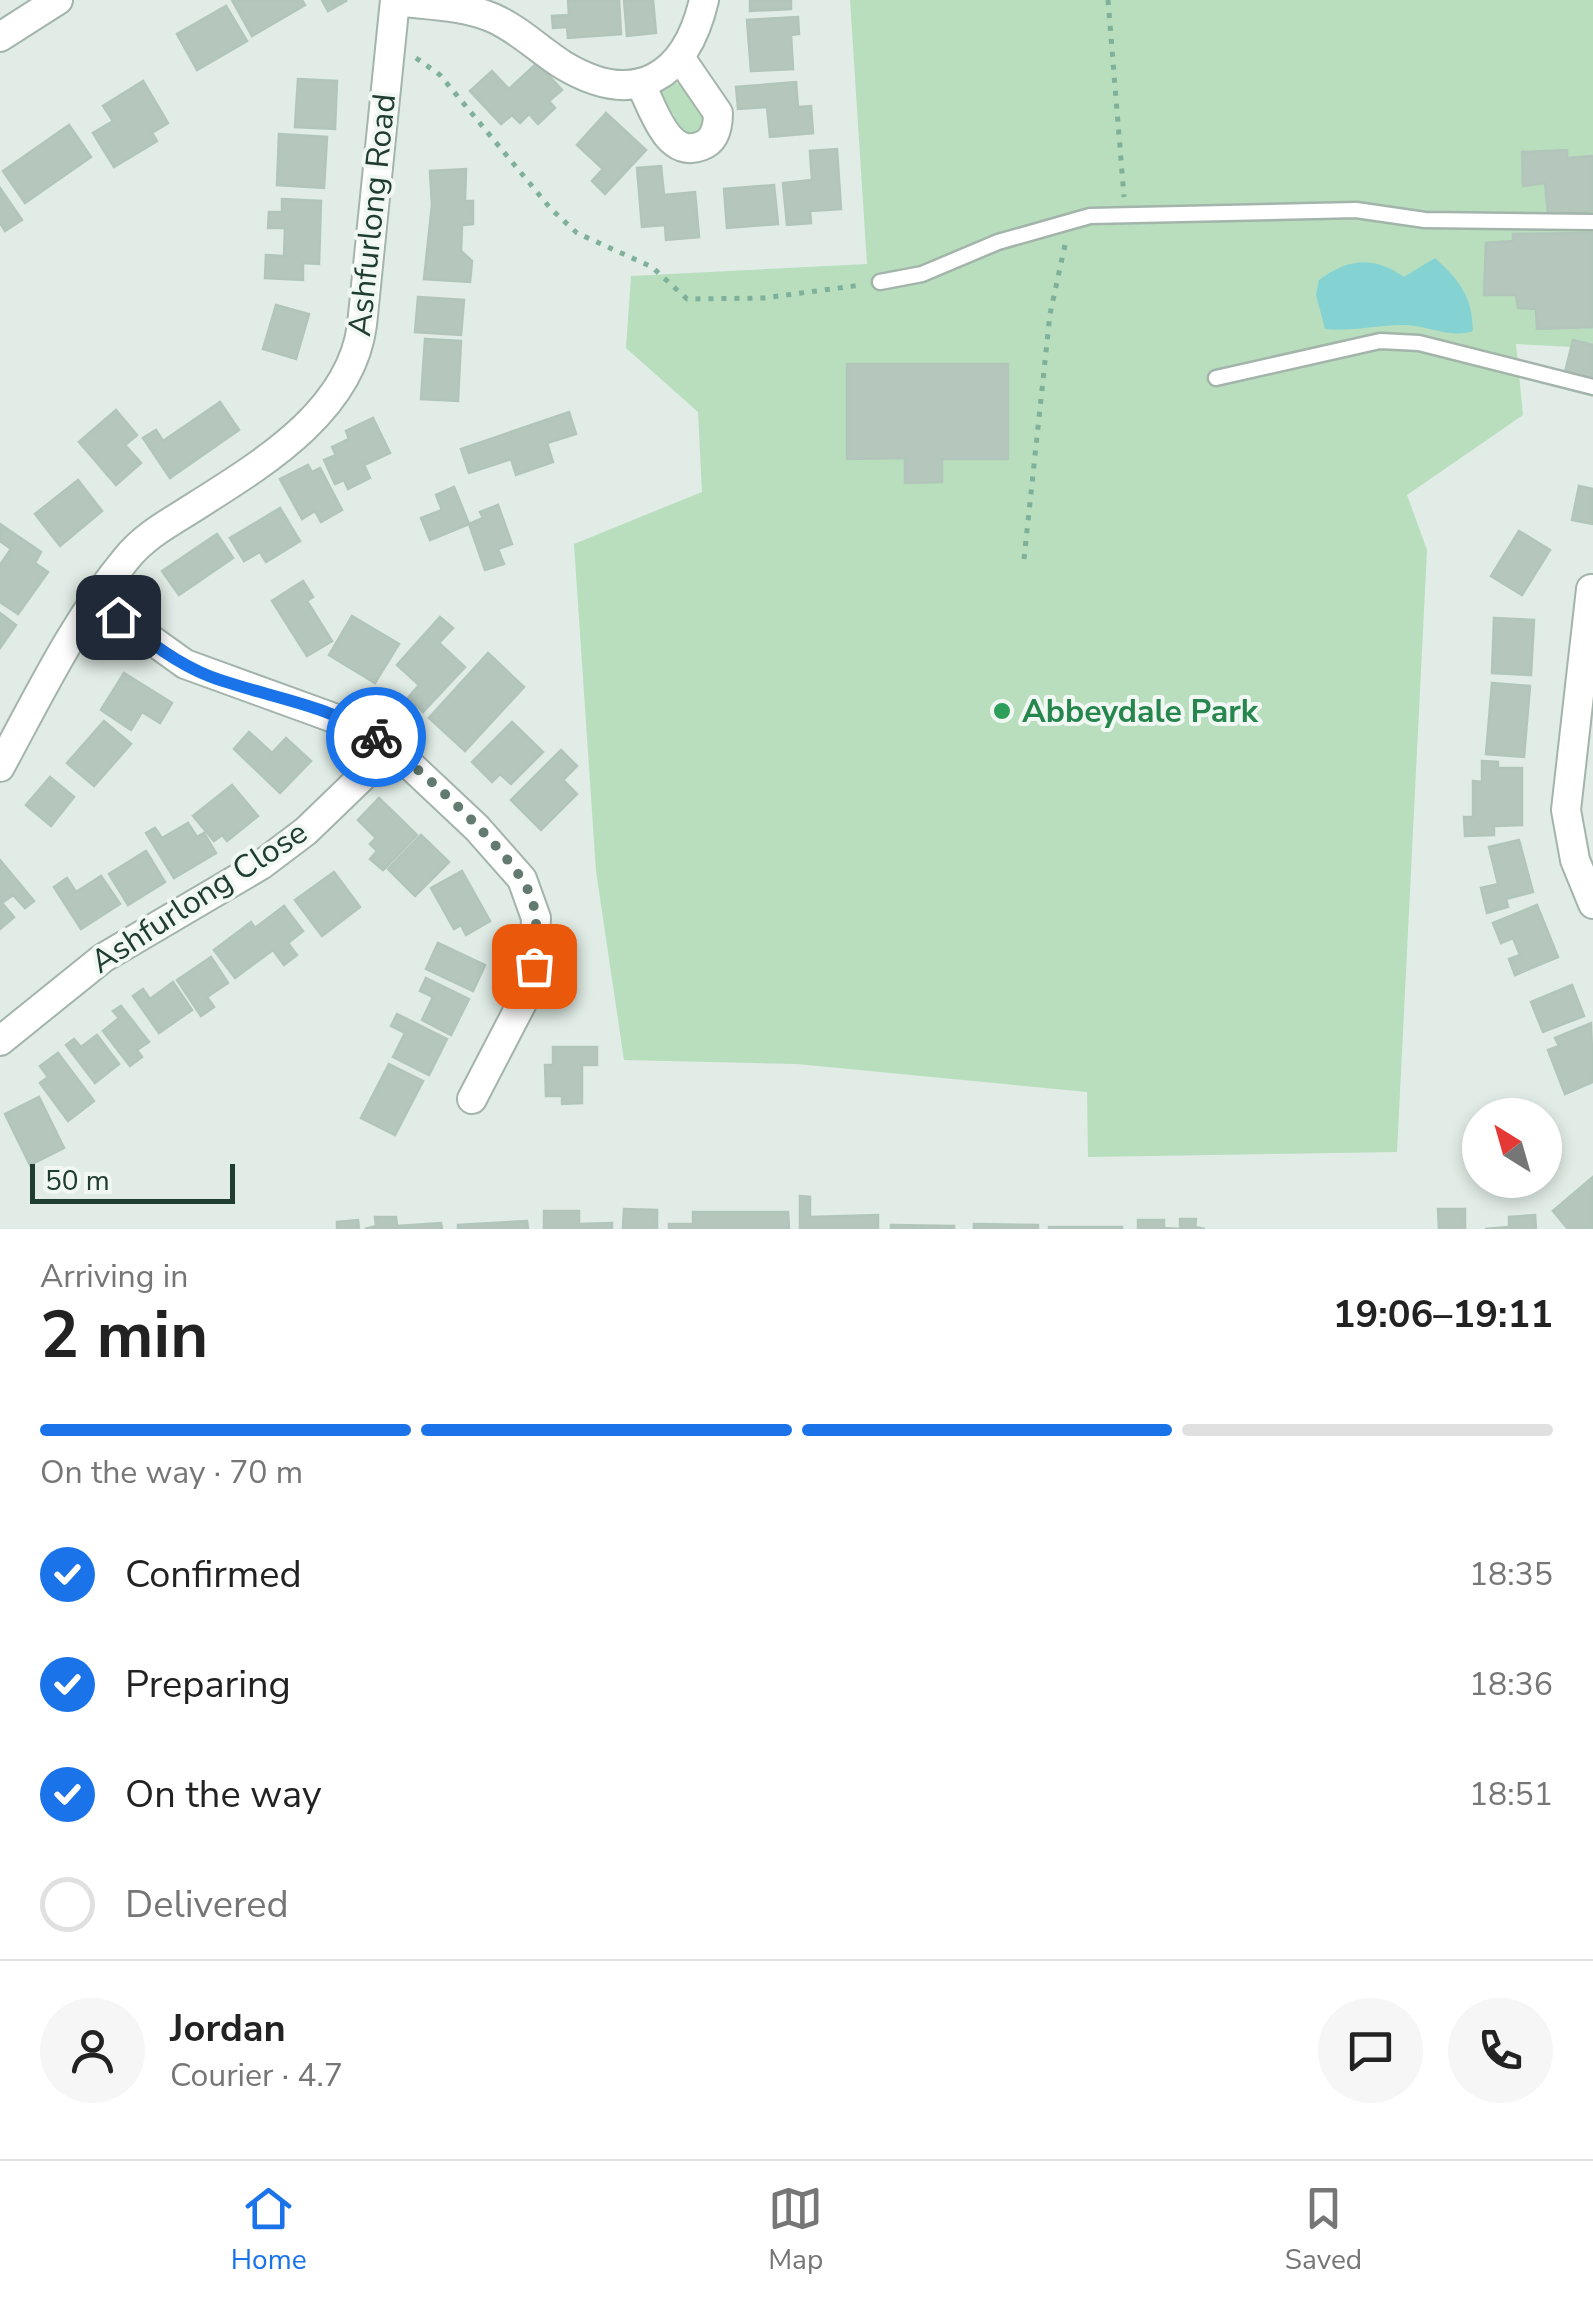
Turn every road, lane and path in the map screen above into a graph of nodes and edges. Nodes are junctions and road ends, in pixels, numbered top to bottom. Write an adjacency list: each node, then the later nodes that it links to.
1 (58, 0): 5 (street)
2 (704, 0): 7 (street)
3 (1108, 0): 9 (path)
4 (395, 1): 6 (street, Ashfurlong Road); 8 (street)
5 (0, 37)
6 (390, 48): 12 (path); 17 (street, Ashfurlong Road)
7 (681, 60): 8 (street); 8 (street)
8 (640, 83)
9 (1125, 215): 10 (lane); 11 (lane)
10 (1070, 222): 12 (lane); 15 (path)
11 (1593, 222)
12 (880, 282)
13 (1216, 378): 14 (lane)
14 (1593, 386)
15 (1024, 559)
16 (1591, 589): 20 (street)
17 (96, 600): 18 (street); 19 (street, Ashfurlong Road)
18 (392, 748): 21 (street, Ashfurlong Close); 22 (street)
19 (0, 767)
20 (1593, 904)
21 (0, 1041)
22 (472, 1099)

